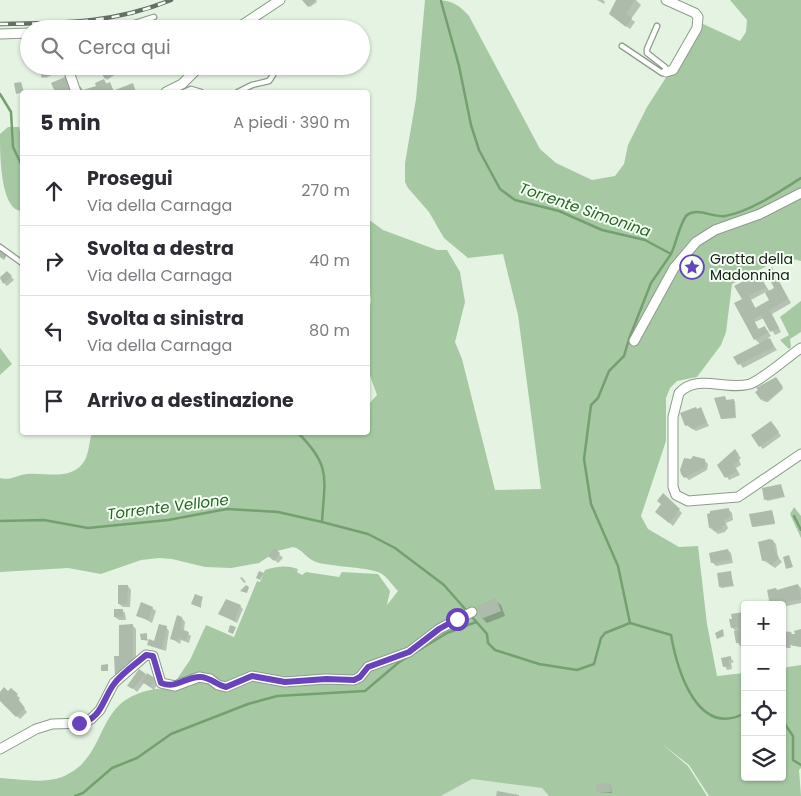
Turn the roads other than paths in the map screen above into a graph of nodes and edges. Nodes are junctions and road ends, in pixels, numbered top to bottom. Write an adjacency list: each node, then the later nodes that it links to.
1 (280, 0): 5 (street)
2 (666, 0): 10 (street)
3 (154, 17): 4 (lane)
4 (144, 20)
5 (250, 20)
6 (657, 26): 10 (lane)
7 (20, 33): 8 (street)
8 (0, 34)
9 (622, 46): 10 (lane)
10 (666, 72)
11 (70, 75): 16 (street)
12 (192, 75): 17 (street)
13 (193, 75): 15 (lane)
14 (273, 75): 19 (lane)
15 (191, 89): 18 (lane)
16 (75, 90)
17 (172, 90)
18 (194, 90)
19 (242, 90)
20 (801, 192): 23 (street)
21 (0, 248): 22 (lane)
22 (20, 262)
23 (634, 341)
24 (801, 348): 25 (street)
25 (801, 454)
26 (472, 612): 27 (street)
27 (0, 749)

